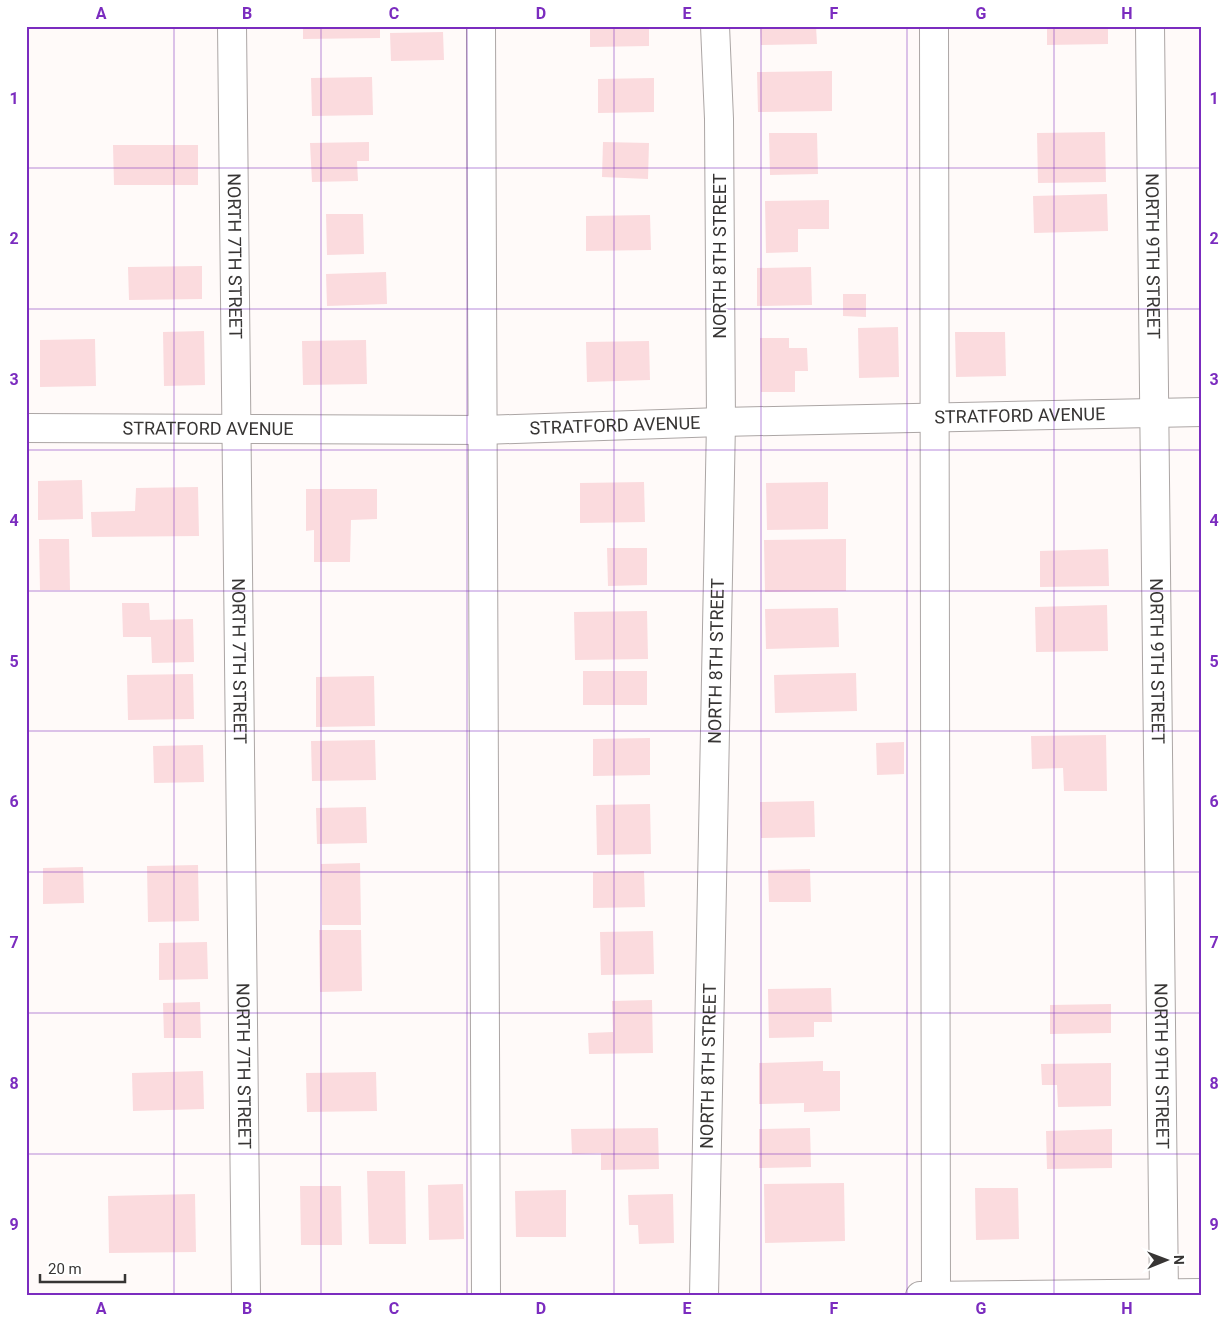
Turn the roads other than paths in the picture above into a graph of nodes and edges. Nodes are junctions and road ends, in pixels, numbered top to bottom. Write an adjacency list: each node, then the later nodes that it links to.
1 (232, 26): 11 (street, NORTH 7TH STREET)
2 (481, 26): 12 (street)
3 (715, 26): 9 (street, NORTH 8TH STREET)
4 (934, 26): 8 (street)
5 (1150, 26): 6 (street, NORTH 9TH STREET)
6 (1154, 412): 7 (street, STRATFORD AVENUE); 8 (street, STRATFORD AVENUE); 14 (street, NORTH 9TH STREET)
7 (1202, 412)
8 (934, 417): 9 (street, STRATFORD AVENUE); 19 (street)
9 (721, 422): 12 (street, STRATFORD AVENUE); 17 (street, NORTH 8TH STREET)
10 (26, 428): 11 (street, STRATFORD AVENUE)
11 (236, 428): 12 (street, STRATFORD AVENUE); 15 (street, NORTH 7TH STREET)
12 (483, 430): 16 (street)
13 (1202, 1293): 14 (street)
14 (1164, 1295): 19 (street)
15 (246, 1296)
16 (486, 1296)
17 (704, 1296)
18 (918, 1296): 19 (street)
19 (936, 1296)

